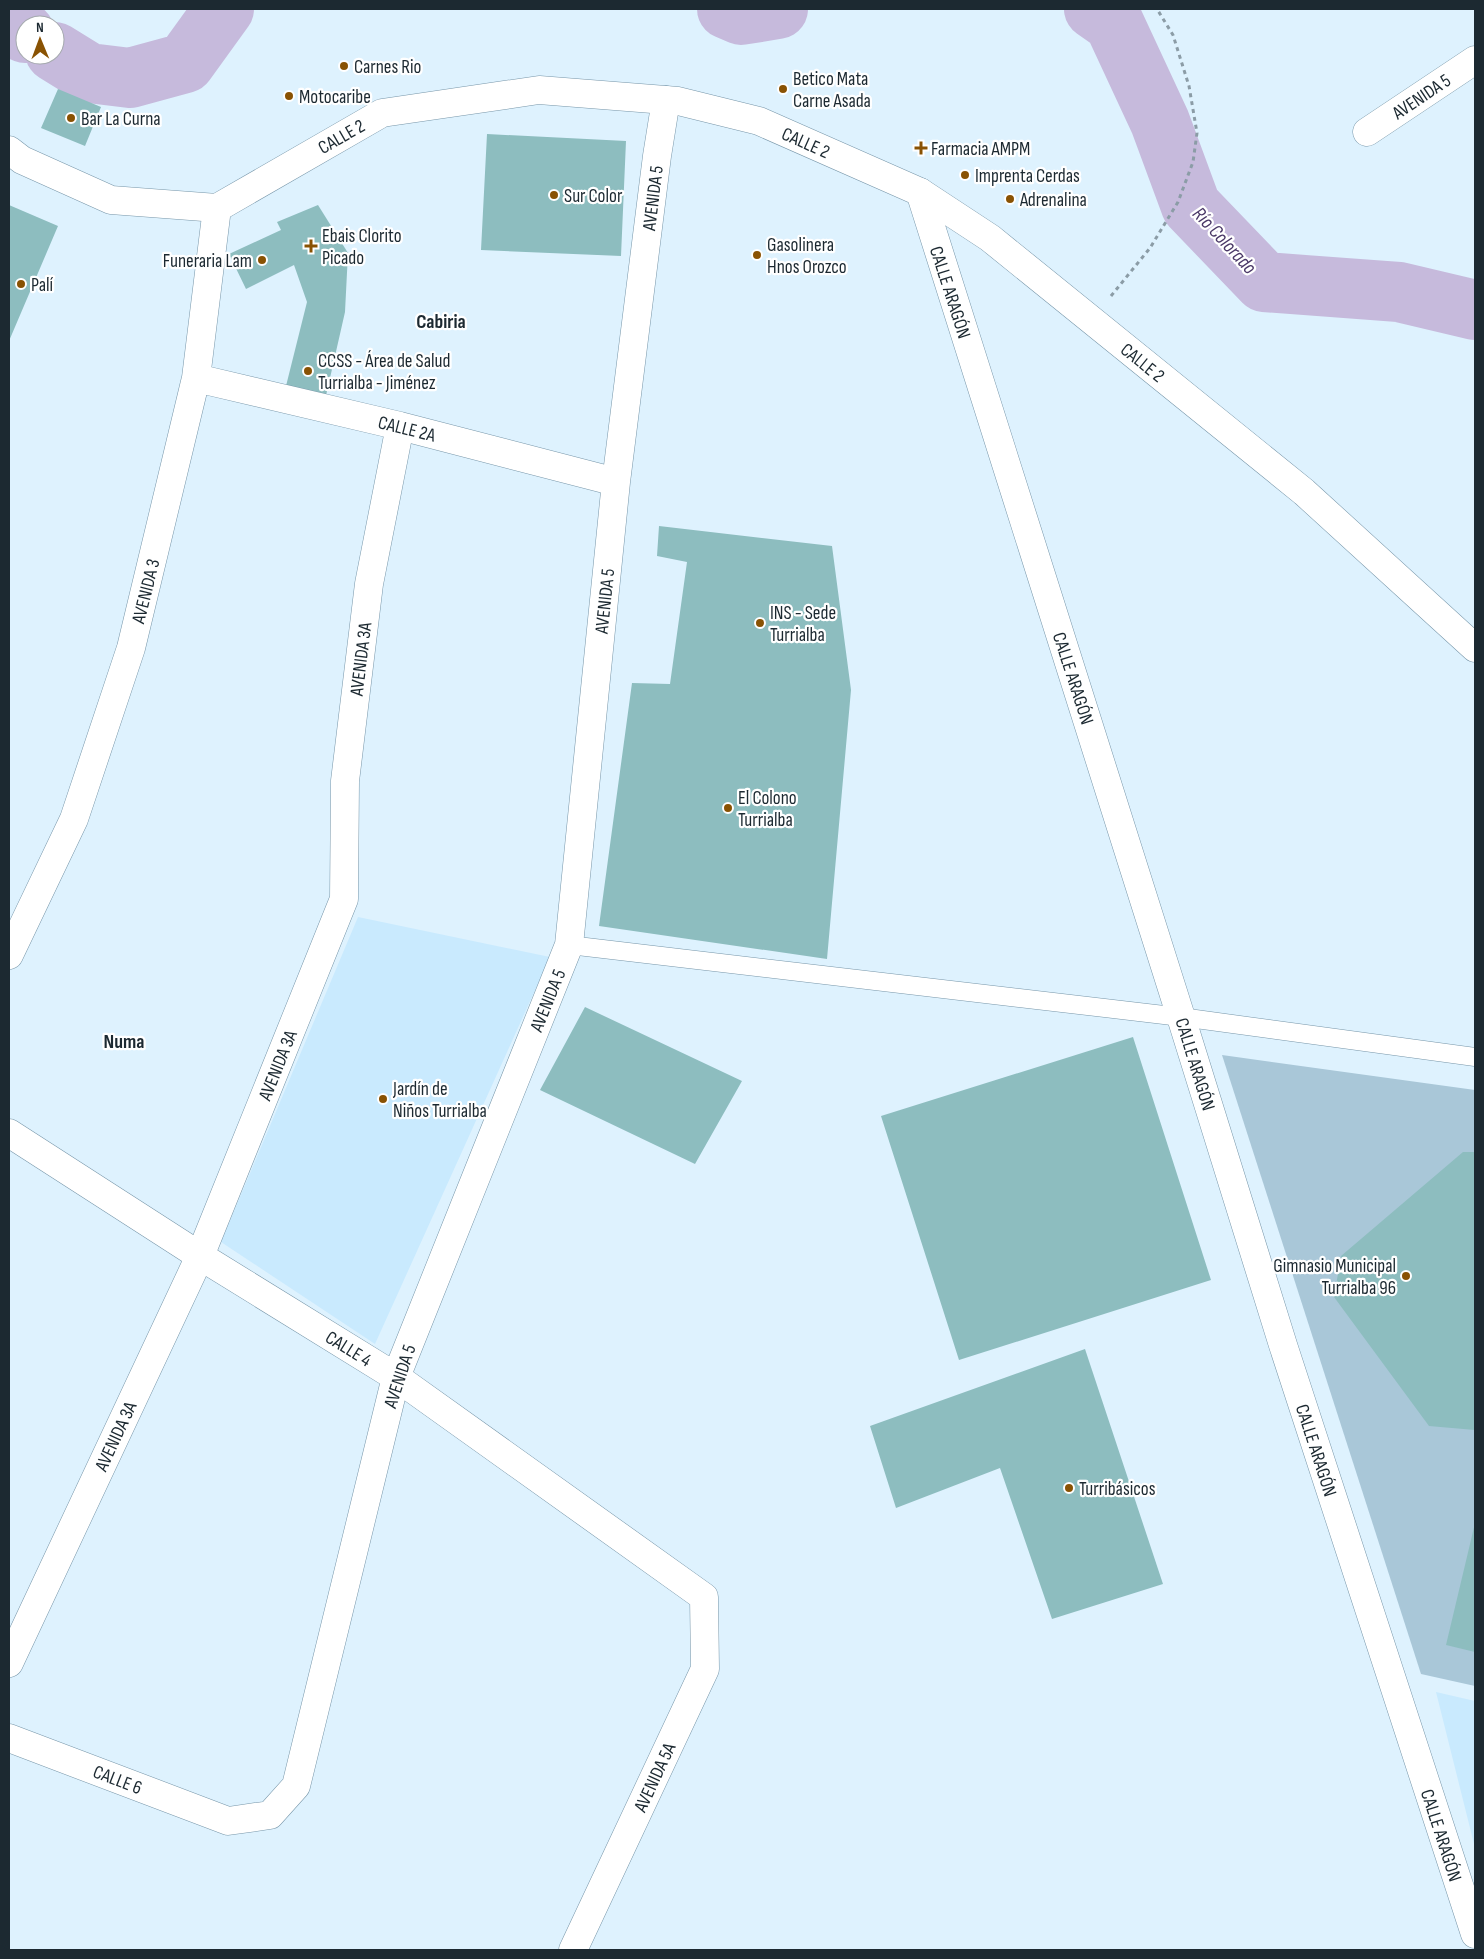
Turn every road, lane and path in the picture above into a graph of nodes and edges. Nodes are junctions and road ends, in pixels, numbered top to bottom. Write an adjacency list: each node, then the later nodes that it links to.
1 (1157, 9): 8 (path)
2 (1475, 60): 4 (street, AVENIDA 5)
3 (666, 100): 6 (street, CALLE 2); 7 (street, CALLE 2); 11 (street, AVENIDA 5)
4 (1367, 132)
5 (9, 150): 7 (street)
6 (920, 192): 8 (street, CALLE 2); 15 (street, CALLE ARAGÓN)
7 (217, 208): 9 (street, AVENIDA 3)
8 (1092, 320): 12 (street, CALLE 2)
9 (196, 378): 10 (street, CALLE 2A); 14 (street, AVENIDA 3)
10 (400, 426): 11 (street, CALLE 2A); 18 (street, AVENIDA 3A)
11 (616, 482): 13 (street, AVENIDA 5)
12 (1475, 648)
13 (569, 945): 15 (lane); 19 (street, AVENIDA 5)
14 (9, 955)
15 (1181, 1017): 16 (lane); 24 (street, CALLE ARAGÓN)
16 (1475, 1057)
17 (9, 1133): 18 (street, CALLE 4)
18 (200, 1256): 19 (street, CALLE 4); 21 (street, AVENIDA 3A)
19 (396, 1377): 20 (street, CALLE 4); 23 (street, AVENIDA 5)
20 (704, 1596): 25 (street, AVENIDA 5A)
21 (9, 1663)
22 (9, 1738): 23 (street, CALLE 6)
23 (228, 1821)
24 (1475, 1934)
25 (573, 1950)

